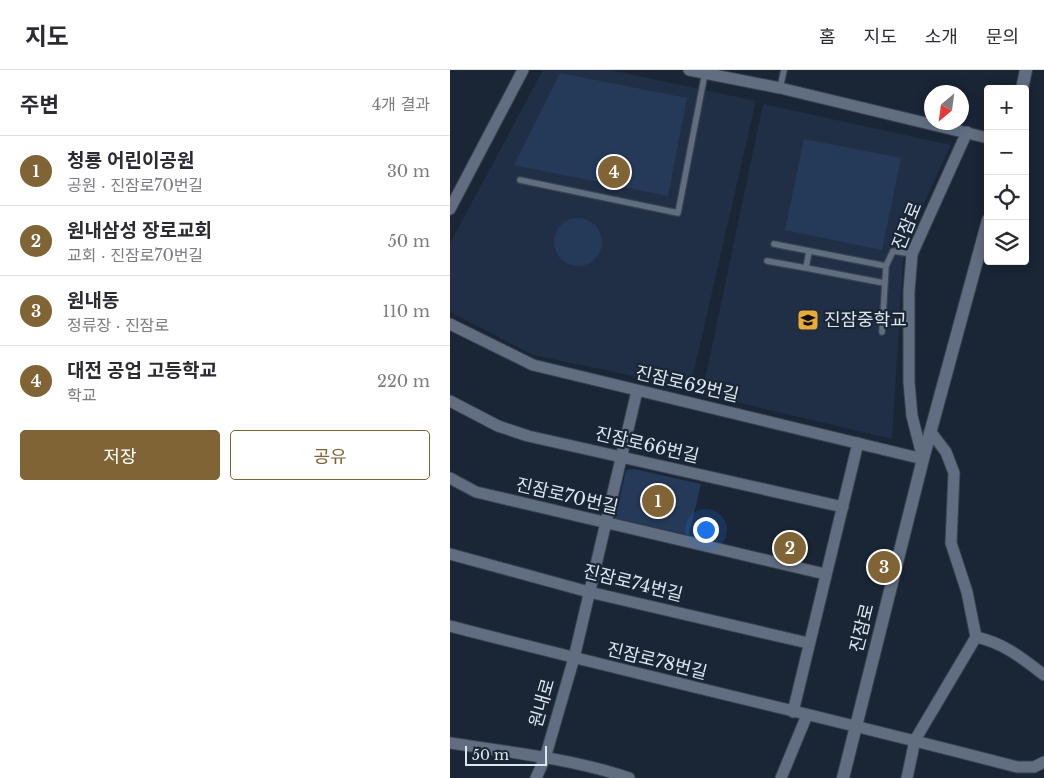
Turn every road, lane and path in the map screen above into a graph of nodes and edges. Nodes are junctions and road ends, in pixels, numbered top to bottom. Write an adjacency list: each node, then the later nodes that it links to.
1 (522, 70): 11 (street)
2 (689, 70): 5 (street)
3 (784, 70): 7 (lane)
4 (1026, 70): 6 (street)
5 (705, 73): 7 (street); 10 (lane)
6 (1023, 85)
7 (780, 88): 8 (street)
8 (967, 132): 9 (street); 15 (street, 진잠로)
9 (984, 137)
10 (520, 180)
11 (450, 209)
12 (984, 235): 24 (street, 진잠로)
13 (774, 244): 14 (lane)
14 (809, 251): 17 (lane); 18 (lane)
15 (912, 254): 17 (lane); 27 (street, 진잠로)
16 (766, 261): 18 (lane)
17 (886, 266): 19 (lane)
18 (806, 268): 19 (lane)
19 (884, 283): 21 (lane)
20 (450, 324): 22 (street, 진잠로62번길)
21 (882, 332)
22 (637, 391): 25 (street, 진잠로62번길); 26 (street, 원내로)
23 (450, 400): 26 (street, 진잠로66번길)
24 (930, 431): 27 (street, 진잠로); 35 (street)
25 (858, 443): 27 (street, 진잠로62번길); 29 (street)
26 (622, 458): 29 (street, 진잠로66번길); 30 (street, 원내로)
27 (923, 458): 41 (street, 진잠로)
28 (450, 478): 30 (street, 진잠로70번길)
29 (843, 507): 32 (street)
30 (606, 523): 32 (street, 진잠로70번길); 33 (street, 원내로)
31 (450, 554): 33 (street, 진잠로74번길)
32 (825, 574): 36 (street)
33 (589, 592): 36 (street, 진잠로74번길); 37 (street, 원내로)
34 (450, 626): 37 (street, 진잠로78번길)
35 (976, 636): 38 (street); 42 (street)
36 (808, 643): 39 (street)
37 (574, 658): 39 (street, 진잠로78번길); 44 (street, 원내로)
38 (1044, 675)
39 (792, 712): 40 (street, 진잠로78번길)
40 (807, 715): 41 (street, 진잠로78번길); 48 (street)
41 (856, 726): 42 (street, 진잠로78번길); 49 (street, 진잠로)
42 (914, 740): 45 (street, 진잠로78번길); 50 (street)
43 (450, 743): 44 (street)
44 (545, 758): 46 (street, 원내로); 47 (street)
45 (1044, 762)
46 (536, 778)
47 (629, 778)
48 (781, 778)
49 (843, 778)
50 (907, 778)

